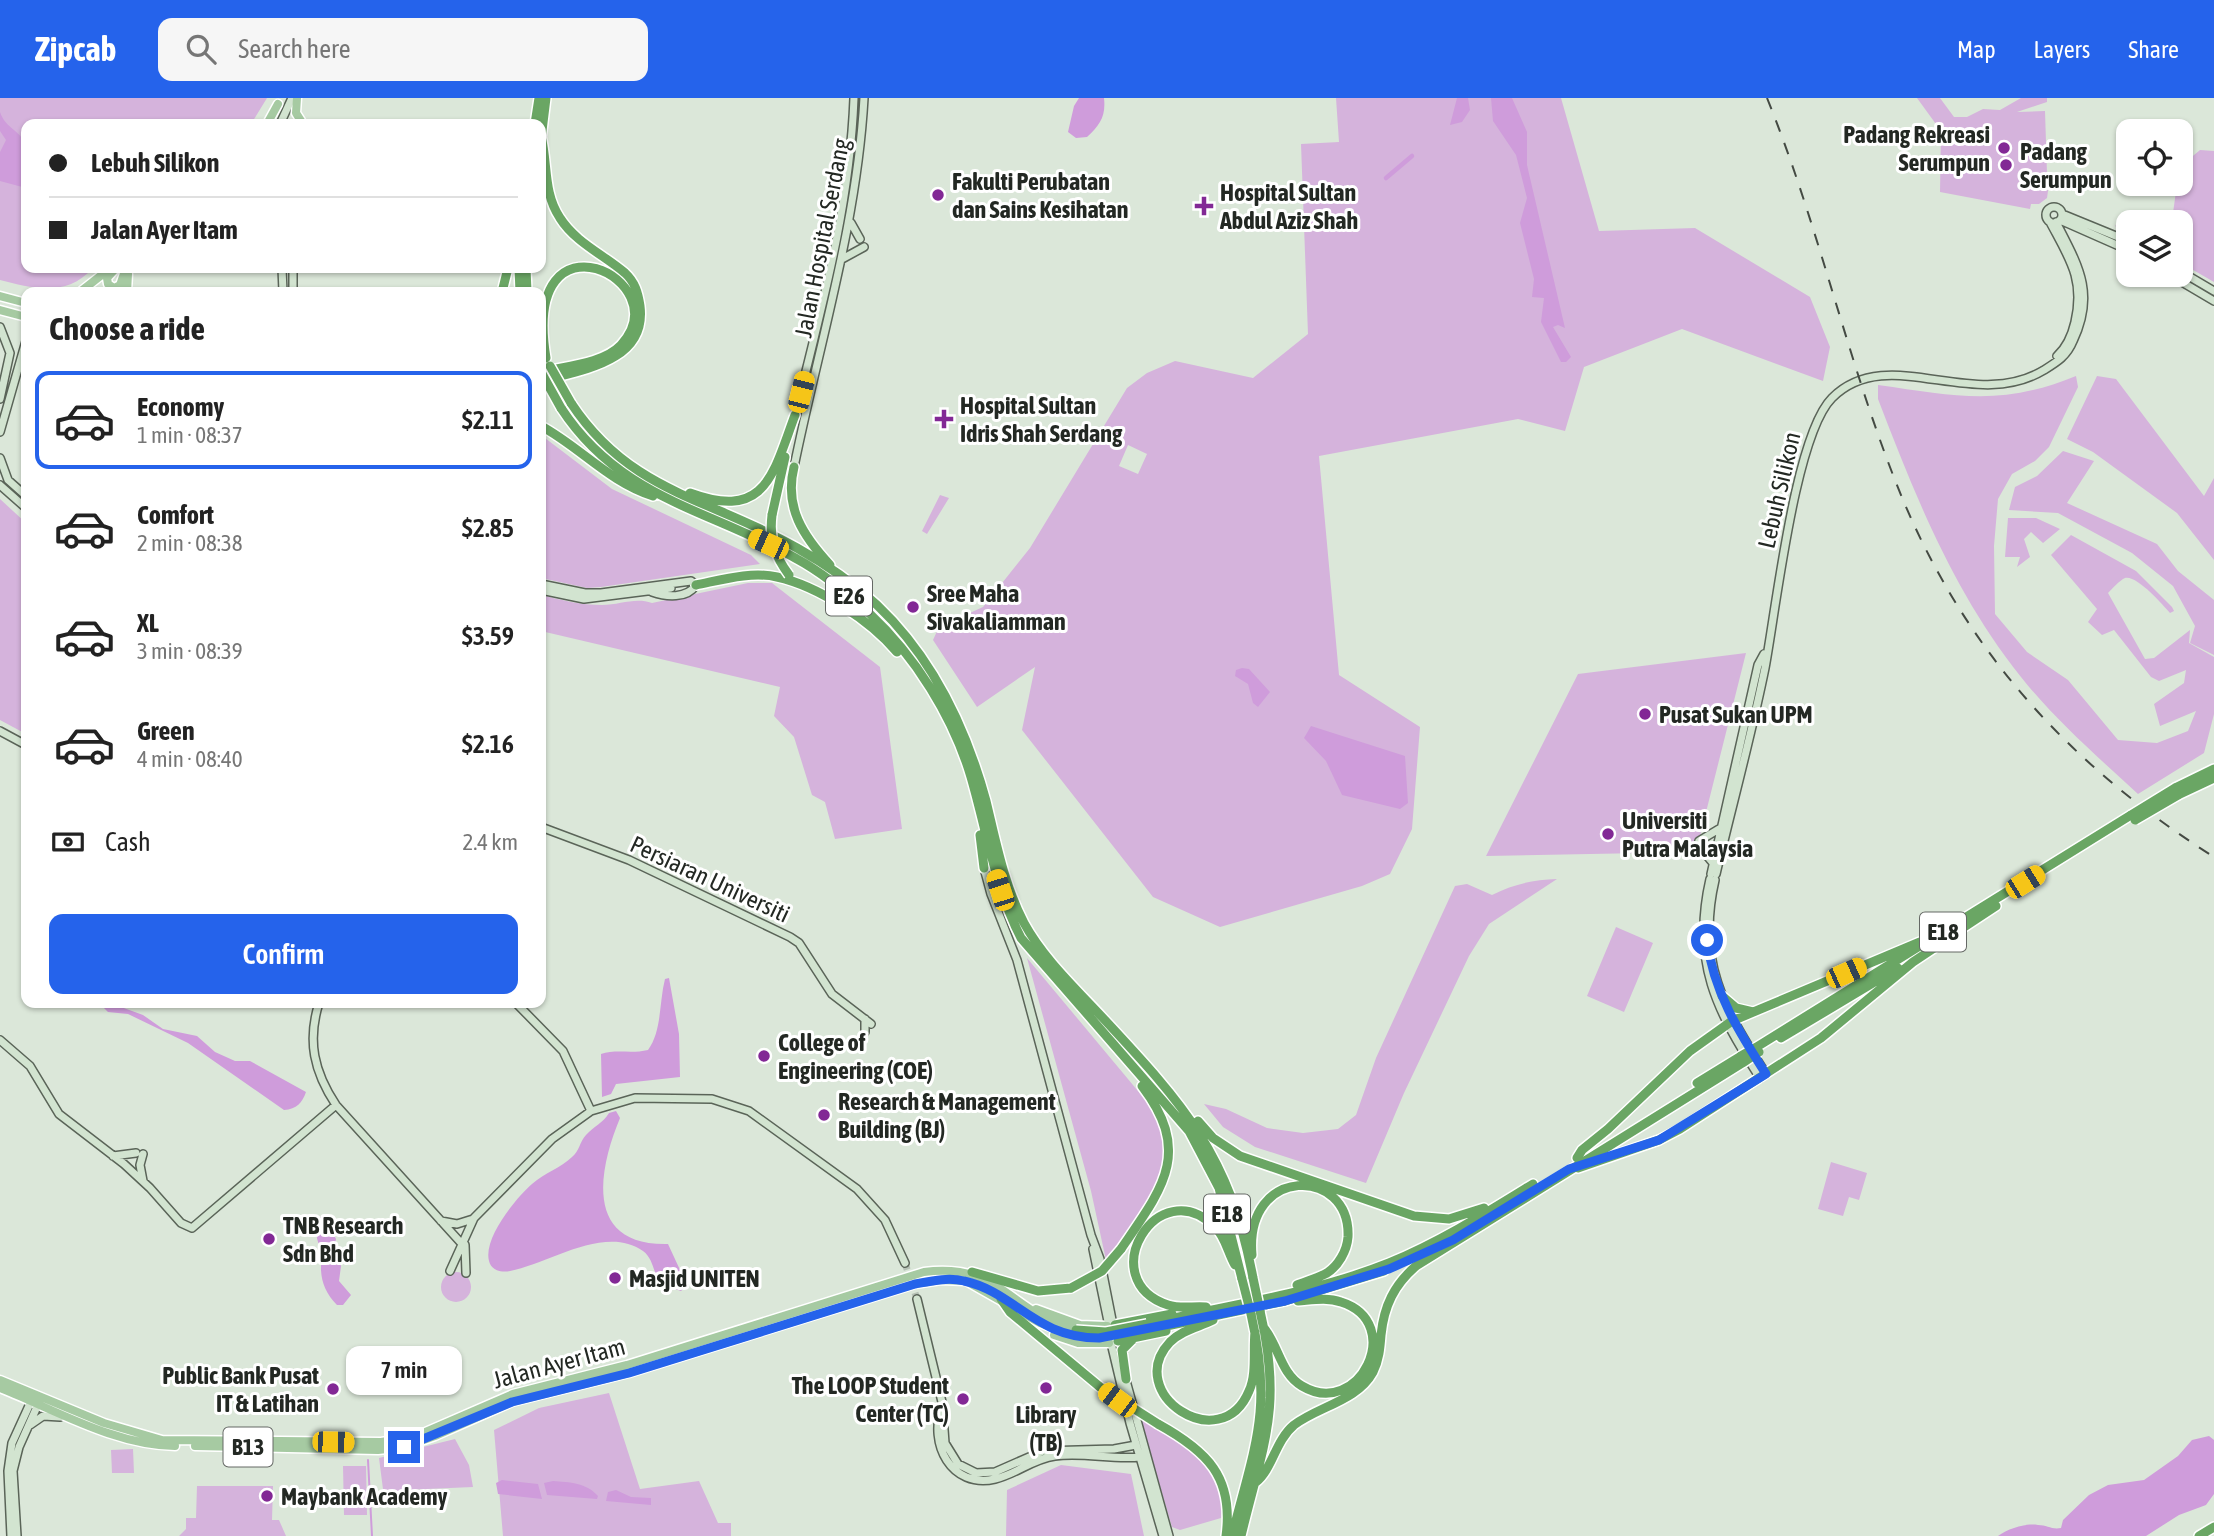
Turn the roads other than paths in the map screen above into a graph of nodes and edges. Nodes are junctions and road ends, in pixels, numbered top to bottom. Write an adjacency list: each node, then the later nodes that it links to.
1 (292, 98): 9 (street)
2 (298, 98): 10 (main road)
3 (538, 98): 11 (highway)
4 (547, 98): 12 (highway)
5 (854, 98): 48 (street, Jalan Hospital Serdang)
6 (864, 98): 14 (street, Jalan Hospital Serdang)
7 (279, 101): 8 (main road)
8 (270, 119)
9 (282, 119)
10 (300, 119)
11 (536, 119)
12 (544, 119)
13 (546, 180): 45 (highway)
14 (850, 219): 18 (street); 22 (street, Jalan Hospital Serdang)
15 (2057, 219): 16 (street); 17 (street); 19 (street, Lebuh Silikon); 43 (street, Lebuh Silikon)
16 (2086, 230): 19 (street); 20 (street)
17 (2116, 237)
18 (860, 239)
19 (2066, 242): 43 (street, Lebuh Silikon)
20 (2116, 244)
21 (864, 247): 22 (street)
22 (842, 259): 52 (street, Jalan Hospital Serdang)
23 (105, 273): 27 (main road)
24 (112, 273): 28 (main road)
25 (126, 273): 29 (main road)
26 (2193, 279): 31 (street)
27 (86, 287)
28 (113, 287)
29 (116, 287)
30 (2190, 287): 35 (street)
31 (2214, 291)
32 (0, 296): 34 (main road)
33 (546, 296): 44 (highway)
34 (21, 301)
35 (2214, 301)
36 (0, 310): 37 (main road)
37 (21, 316)
38 (0, 327): 47 (street)
39 (546, 344): 42 (highway)
40 (546, 357): 42 (highway, E26)
41 (21, 358): 50 (street)
42 (548, 362): 54 (highway, E26, bridge)
43 (2045, 369): 63 (street, Lebuh Silikon)
44 (546, 371)
45 (546, 380)
46 (546, 381): 56 (highway, E26, bridge)
47 (0, 399)
48 (795, 415): 54 (highway); 59 (highway, bridge)
49 (546, 429): 56 (highway)
50 (0, 432)
51 (0, 458): 55 (street)
52 (794, 467): 58 (highway)
53 (0, 485): 57 (street)
54 (667, 489): 58 (highway, E26)
55 (21, 492)
56 (661, 498): 64 (highway, E26)
57 (21, 504)
58 (845, 581): 84 (highway, E26)
59 (797, 584): 61 (highway); 64 (highway)
60 (546, 585): 61 (street)
61 (696, 585): 62 (street)
62 (546, 591)
63 (1766, 650): 72 (street, Lebuh Silikon); 76 (street, Lebuh Silikon)
64 (915, 666): 70 (highway, E26)
65 (0, 731): 66 (street)
66 (21, 742)
67 (2214, 769): 69 (highway, E18)
68 (2214, 778): 69 (highway, E18)
69 (2176, 791): 71 (highway, E18, bridge)
70 (978, 804): 75 (highway); 86 (highway, E26)
71 (2133, 817): 78 (highway, E18); 79 (highway, E18)
72 (1721, 826): 74 (street, Lebuh Silikon); 74 (street)
73 (546, 831): 87 (street, Persiaran Universiti)
74 (1713, 864): 76 (street, Lebuh Silikon)
75 (984, 868): 119 (street)
76 (1712, 879): 77 (street, Lebuh Silikon)
77 (1704, 930): 80 (street, Lebuh Silikon); 85 (street, Lebuh Silikon)
78 (1940, 934): 83 (highway); 89 (highway, E18)
79 (1955, 934): 89 (highway, E18); 92 (highway)
80 (1722, 996): 83 (highway); 85 (street, Lebuh Silikon)
81 (317, 1008): 93 (street)
82 (522, 1008): 96 (street)
83 (1753, 1012): 85 (highway)
84 (1108, 1023): 95 (highway, E18)
85 (1729, 1023): 92 (street, Lebuh Silikon); 100 (highway)
86 (1099, 1031): 90 (highway, E18)
87 (865, 1032)
88 (0, 1040): 99 (street)
89 (1757, 1050): 91 (highway, E18, bridge)
90 (1119, 1054): 110 (highway, bridge); 113 (highway, E18)
91 (1742, 1059): 100 (highway, E18); 101 (highway, E18)
92 (1763, 1076): 101 (highway)
93 (329, 1095): 94 (street); 97 (street)
94 (336, 1105): 97 (street); 98 (street)
95 (1181, 1105): 103 (highway); 112 (highway, E18)
96 (592, 1111): 104 (street); 108 (street)
97 (327, 1113): 98 (street); 102 (street)
98 (347, 1116): 105 (street)
99 (113, 1156): 102 (street); 102 (street)
100 (1577, 1158): 103 (highway, E18)
101 (1569, 1169): 106 (highway, E18)
102 (143, 1181)
103 (1516, 1194): 114 (highway, E18)
104 (474, 1218): 105 (street); 107 (street)
105 (441, 1221): 107 (street)
106 (1453, 1240): 114 (highway, E18); 135 (highway)
107 (463, 1243): 109 (street); 111 (street)
108 (905, 1263)
109 (450, 1271)
110 (972, 1272): 116 (main road, B13); 128 (main road, Jalan Ayer Itam / B13)
111 (466, 1273)
112 (1252, 1276): 114 (highway); 118 (highway, E18, bridge)
113 (1242, 1279): 117 (highway); 118 (highway, E18, bridge)
114 (1282, 1297): 117 (highway, E18); 120 (highway)
115 (917, 1298): 133 (street)
116 (1007, 1300): 119 (main road); 121 (main road, B13); 123 (main road); 130 (main road, Jalan Ayer Itam / B13); 138 (highway, bridge)
117 (1216, 1312): 119 (highway); 120 (highway); 121 (highway, B13); 122 (highway)
118 (1256, 1313): 120 (highway, E18)
119 (1111, 1325): 123 (street); 123 (street)
120 (1260, 1330): 135 (highway, E18); 136 (highway, E18)
121 (1075, 1333)
122 (1134, 1339): 123 (highway); 124 (highway)
123 (1113, 1342): 124 (street); 132 (street)
124 (1126, 1379): 142 (street)
125 (0, 1380): 128 (main road, Jalan Ayer Itam / B13)
126 (0, 1388): 127 (main road, Jalan Ayer Itam / B13)
127 (15, 1394): 128 (main road, Jalan Ayer Itam / B13); 129 (street)
128 (36, 1398): 129 (street); 130 (main road, Jalan Ayer Itam / B13); 131 (street)
129 (23, 1419): 139 (street)
130 (78, 1420): 131 (street)
131 (28, 1426): 140 (street)
132 (1136, 1445): 133 (street); 134 (street)
133 (1113, 1454): 134 (street)
134 (1140, 1457): 141 (street)
135 (1256, 1482): 136 (highway, E18)
136 (1244, 1507): 138 (highway, E18)
137 (2214, 1527): 143 (highway)
138 (1233, 1534)
139 (11, 1536)
140 (17, 1536)
141 (1163, 1536)
142 (1169, 1536)
143 (2199, 1536)

